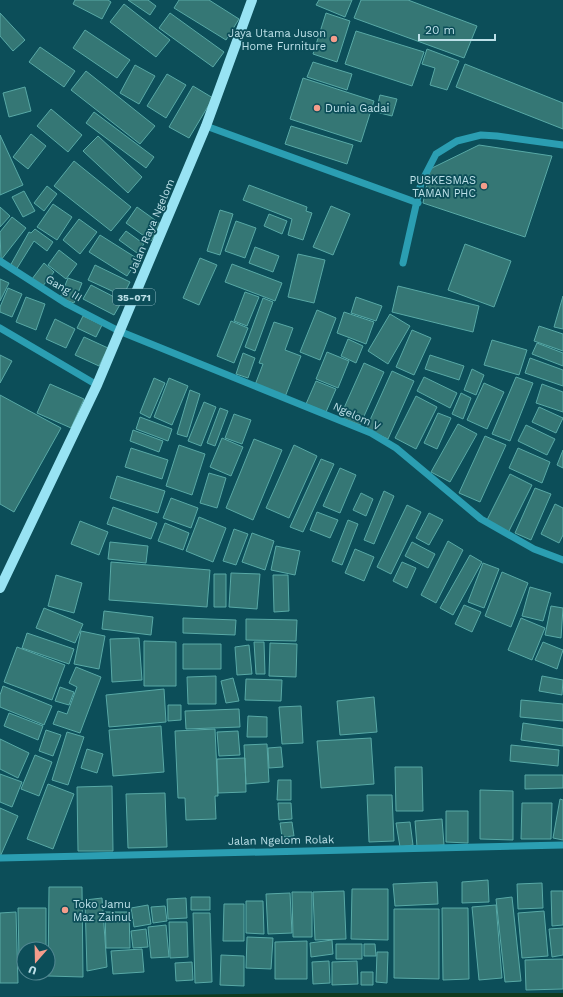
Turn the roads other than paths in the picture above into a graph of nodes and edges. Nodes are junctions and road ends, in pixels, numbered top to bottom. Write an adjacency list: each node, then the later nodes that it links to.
1 (252, 0): 2 (main road, Jalan Raya Ngelom / 35-071)
2 (206, 126): 4 (street); 8 (main road, Jalan Raya Ngelom / 35-071)
3 (563, 145): 4 (street)
4 (418, 203): 6 (street)
5 (0, 261): 8 (street, Gang III)
6 (403, 263)
7 (0, 328): 9 (street)
8 (119, 331): 9 (main road, Jalan Raya Ngelom / 35-071); 10 (street, Ngelom V)
9 (97, 385): 11 (main road, Jalan Raya Ngelom / 35-071)
10 (563, 560)
11 (0, 588)
12 (563, 845): 13 (street, Jalan Ngelom Rolak)
13 (0, 858)

